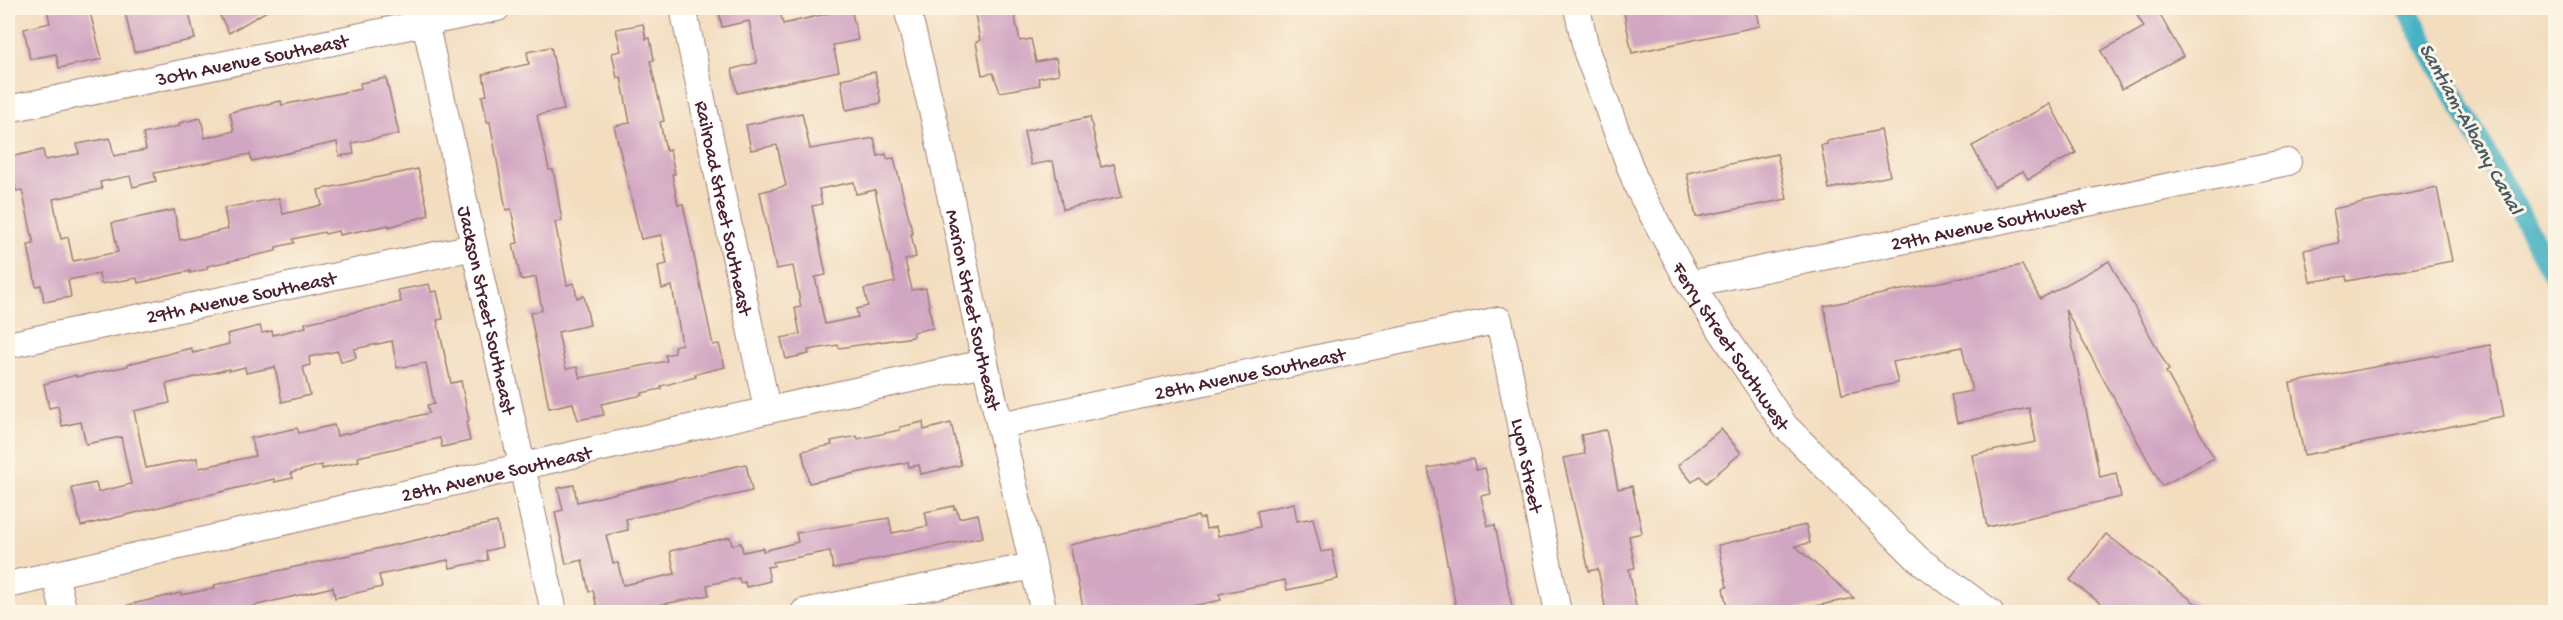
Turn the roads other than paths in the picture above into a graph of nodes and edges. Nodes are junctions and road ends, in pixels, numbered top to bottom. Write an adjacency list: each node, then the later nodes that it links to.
1 (497, 8): 5 (street, 30th Avenue Southeast)
2 (682, 8): 13 (street, Railroad Street Southeast)
3 (907, 8): 12 (street, Marion Street Southeast)
4 (1577, 8): 9 (street, Ferry Street Southwest)
5 (424, 15): 6 (street, 30th Avenue Southeast); 8 (street, Jackson Street Southeast)
6 (8, 109)
7 (2288, 162): 9 (street, 29th Avenue Southwest)
8 (474, 247): 11 (street, 29th Avenue Southeast); 15 (street, Jackson Street Southeast)
9 (1690, 284): 24 (street, Ferry Street Southwest)
10 (1499, 320): 14 (street, 28th Avenue Southeast); 23 (street, Lyon Street)
11 (8, 345)
12 (985, 363): 13 (street, 28th Avenue Southeast); 14 (street, Marion Street Southeast)
13 (767, 409): 15 (street, 28th Avenue Southeast)
14 (1000, 425): 16 (street, Marion Street Southeast)
15 (521, 468): 17 (street, 28th Avenue Southeast); 20 (street, Jackson Street Southeast)
16 (1033, 567): 21 (street); 22 (street, Marion Street Southeast)
17 (55, 574): 18 (street, 28th Avenue Southeast); 19 (street)
18 (8, 585)
19 (64, 612)
20 (554, 612)
21 (804, 612)
22 (1044, 612)
23 (1558, 612)
24 (1990, 612)

